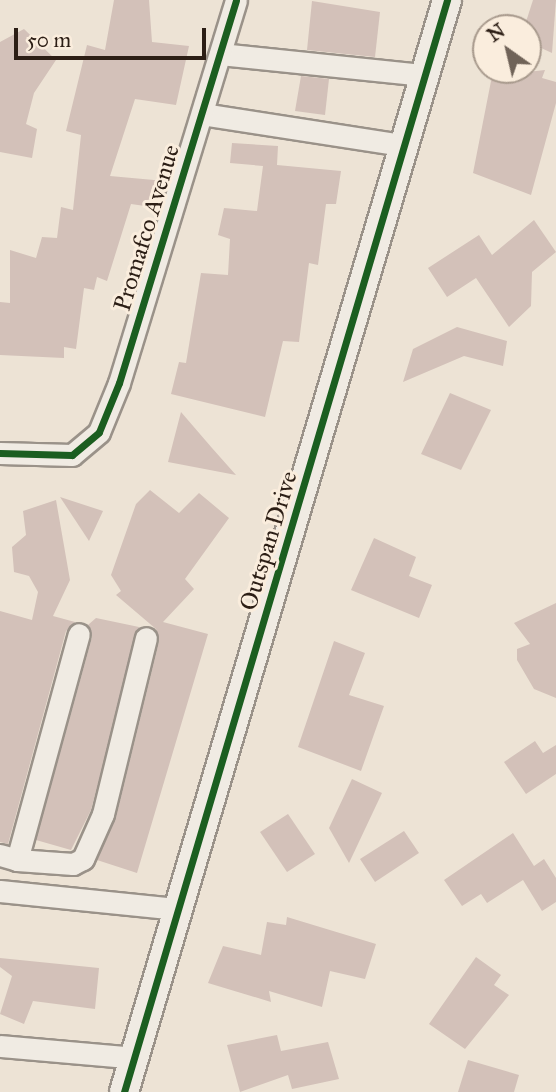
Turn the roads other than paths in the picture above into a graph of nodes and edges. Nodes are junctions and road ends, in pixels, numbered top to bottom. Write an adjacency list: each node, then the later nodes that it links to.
1 (236, 0): 3 (street, Promafco Avenue)
2 (447, 0): 4 (street, Outspan Drive)
3 (220, 54): 4 (street); 5 (street, Promafco Avenue)
4 (422, 75): 6 (street, Outspan Drive)
5 (201, 114): 6 (street); 7 (street, Promafco Avenue)
6 (403, 145): 12 (street, Outspan Drive)
7 (0, 453)
8 (79, 634): 10 (street)
9 (146, 638): 10 (street)
10 (9, 858)
11 (0, 891): 12 (street)
12 (178, 909): 14 (street, Outspan Drive)
13 (0, 1046): 14 (street)
14 (136, 1058): 15 (street, Outspan Drive)
15 (124, 1092)

